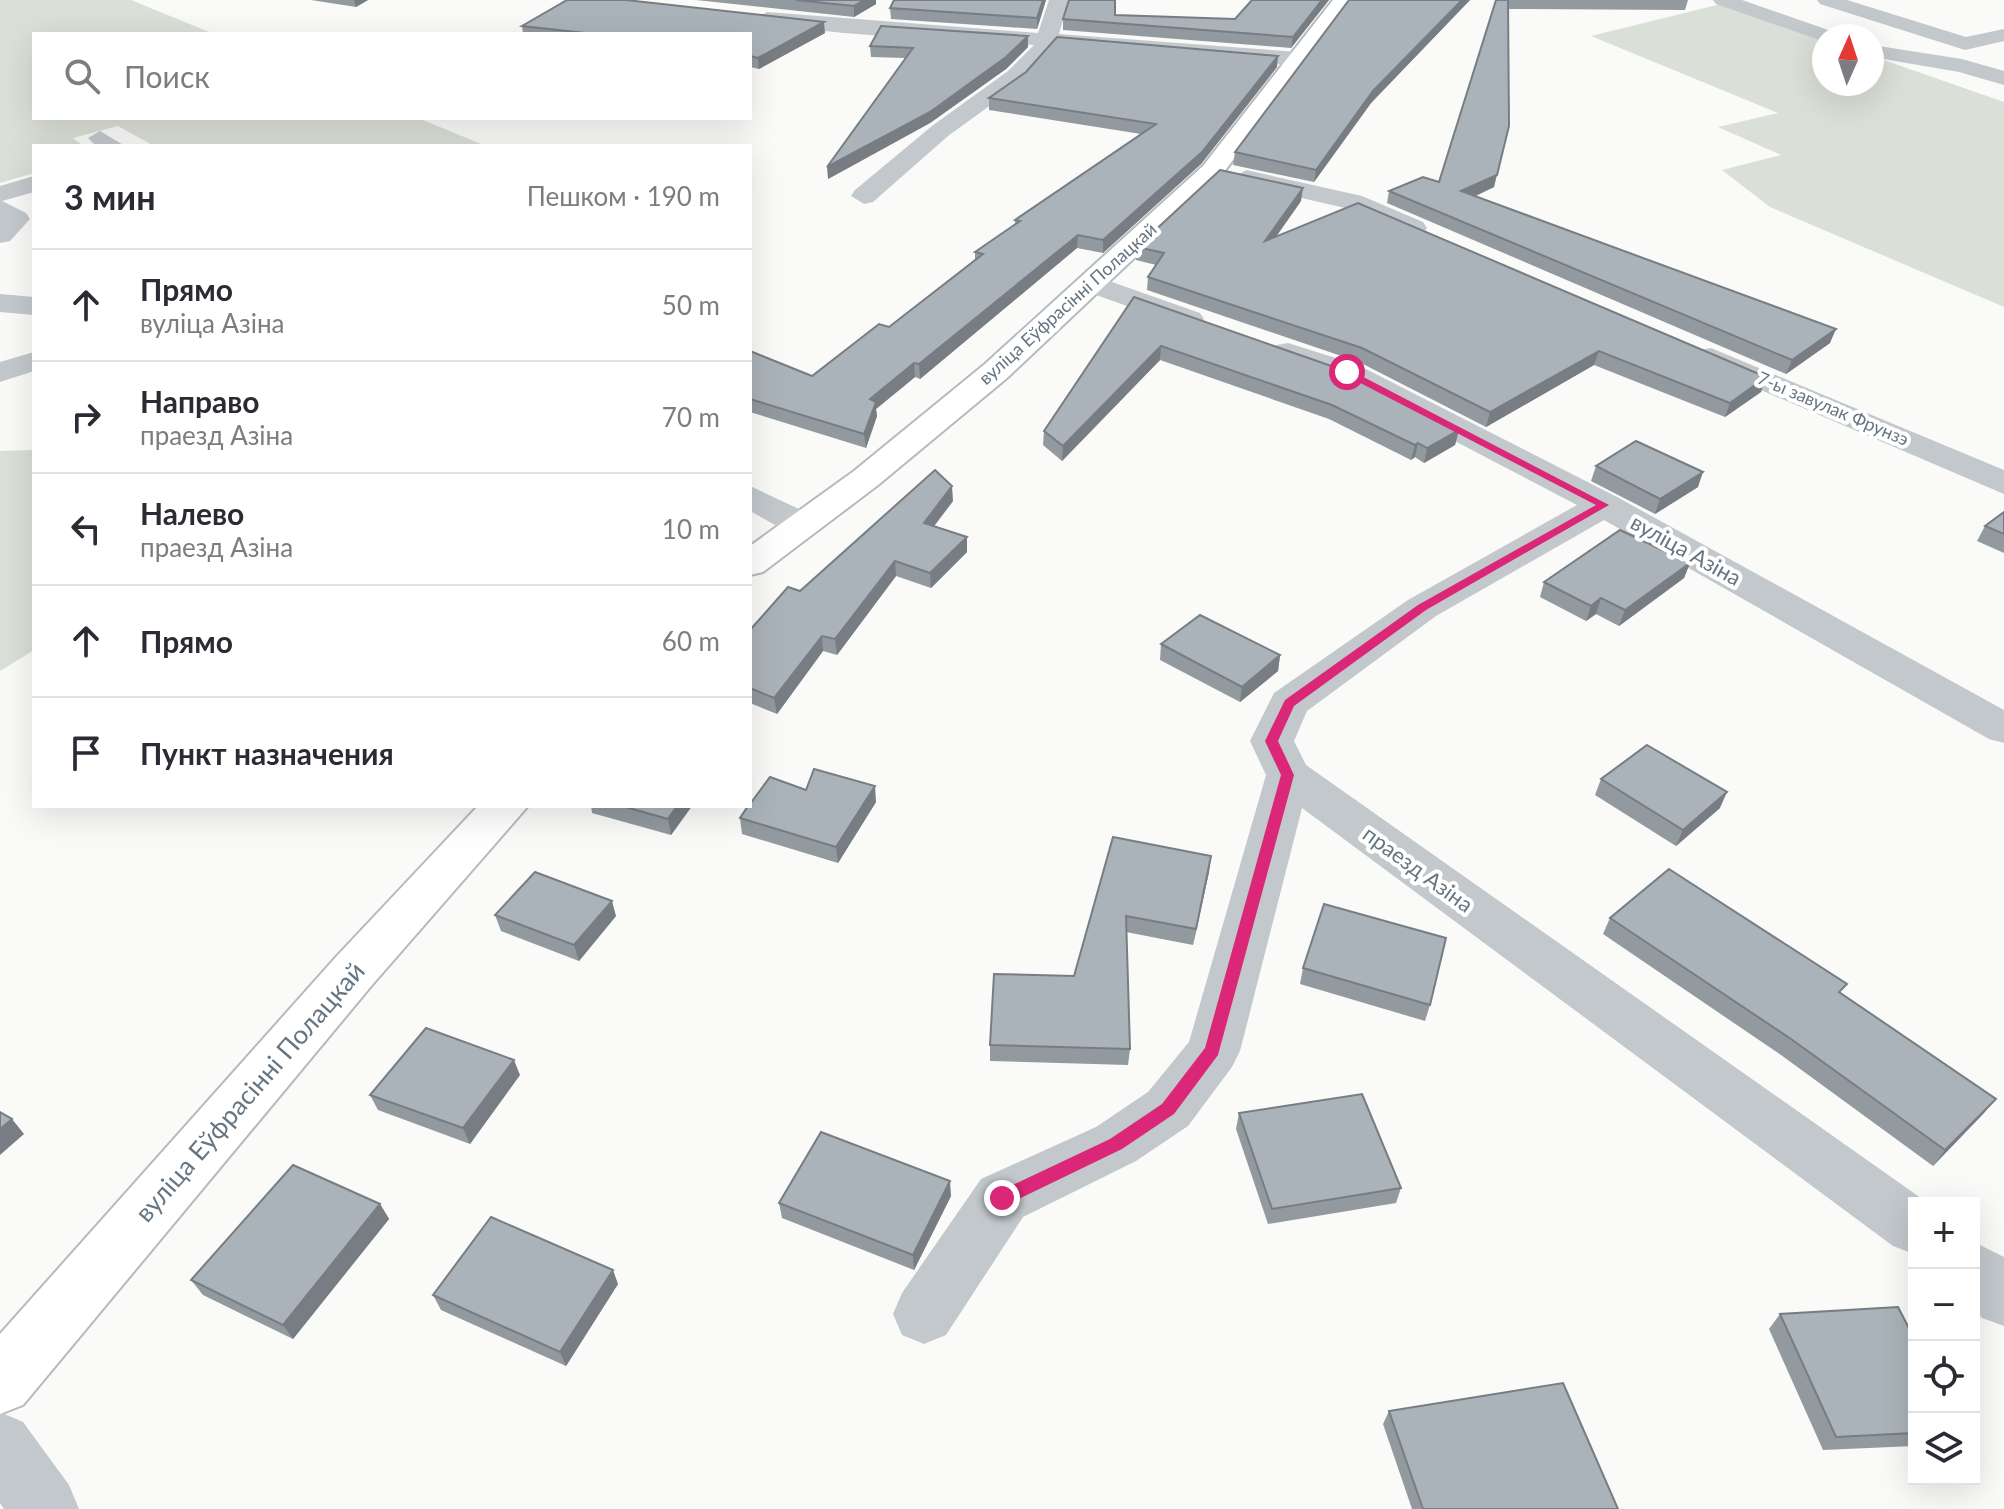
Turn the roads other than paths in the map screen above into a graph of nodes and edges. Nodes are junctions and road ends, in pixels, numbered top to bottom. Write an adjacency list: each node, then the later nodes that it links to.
1 (1059, 0): 9 (street)
2 (1343, 0): 11 (main road, вуліца Еўфрасінні Полацкай)
3 (1723, 0): 7 (street)
4 (1827, 0): 8 (street)
5 (738, 14): 9 (street)
6 (1976, 22): 8 (street)
7 (1812, 31)
8 (2004, 33)
9 (1050, 40): 11 (street); 16 (street)
10 (1884, 53): 12 (street)
11 (1298, 59): 13 (main road, вуліца Еўфрасінні Полацкай)
12 (2004, 78)
13 (1212, 171): 19 (street); 20 (main road, вуліца Еўфрасінні Полацкай)
14 (32, 185): 15 (street)
15 (0, 194)
16 (864, 196)
17 (0, 209): 18 (street)
18 (0, 235)
19 (1440, 240)
20 (1092, 284): 23 (street); 31 (main road, вуліца Еўфрасінні Полацкай)
21 (0, 303): 22 (street)
22 (32, 306)
23 (1215, 328)
24 (1259, 342): 30 (street, вуліца Азіна)
25 (1686, 346): 28 (street, 7-ы завулак Фрунзэ)
26 (32, 362): 27 (street)
27 (0, 372)
28 (2004, 483)
29 (752, 498): 31 (street)
30 (1604, 505): 33 (street, вуліца Азіна); 34 (street)
31 (801, 524): 32 (main road, вуліца Еўфрасінні Полацкай)
32 (752, 562)
33 (2004, 729)
34 (1288, 775): 36 (street, праезд Азіна); 39 (street)
35 (503, 808): 40 (main road, вуліца Еўфрасінні Полацкай)
36 (1908, 1223)
37 (1980, 1275): 38 (street)
38 (2004, 1297)
39 (924, 1314)
40 (0, 1382)
41 (0, 1445): 42 (street)
42 (45, 1509)

